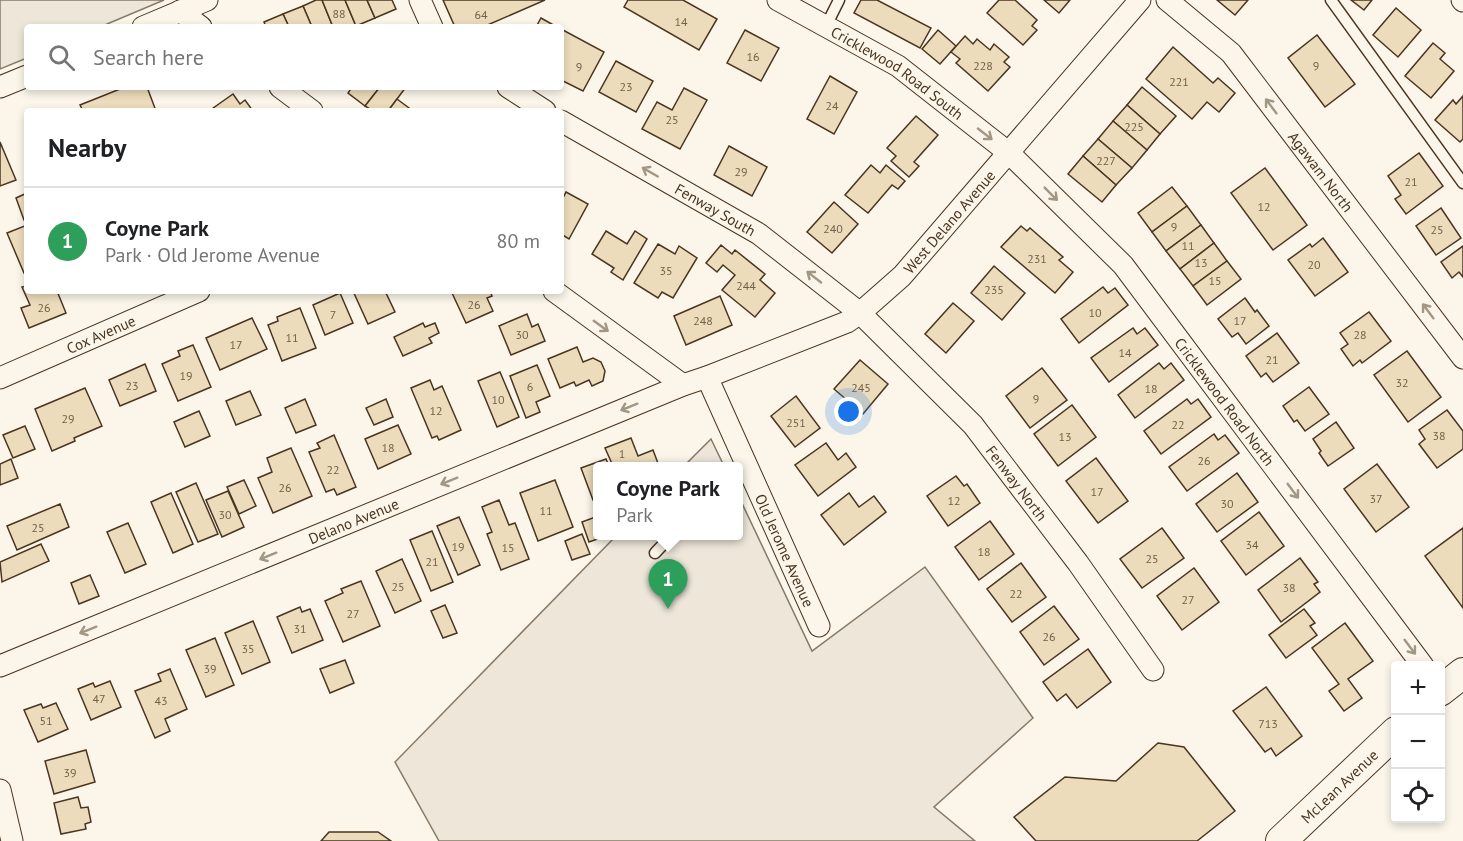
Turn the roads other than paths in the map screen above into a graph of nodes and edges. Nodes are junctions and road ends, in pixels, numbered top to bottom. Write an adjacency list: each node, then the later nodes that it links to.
1 (207, 0): 8 (street)
2 (420, 0): 11 (street)
3 (778, 0): 12 (street, Cricklewood Road South)
4 (839, 0): 12 (lane)
5 (1140, 0): 20 (street, West Delano Avenue)
6 (1167, 0): 25 (street, Agawam North, one-way to 6)
7 (1331, 0): 21 (lane)
8 (180, 11): 9 (street); 10 (street)
9 (150, 24)
10 (197, 24)
11 (431, 24)
12 (826, 26): 20 (street, Cricklewood Road South, one-way to 20)
13 (24, 77): 14 (street)
14 (0, 87)
15 (284, 90): 17 (street)
16 (513, 90): 18 (street)
17 (308, 108)
18 (540, 108)
19 (564, 123): 24 (street, Fenway South, one-way to 19)
20 (1009, 153): 24 (street, West Delano Avenue); 34 (street, Cricklewood Road North, one-way to 34)
21 (1463, 183)
22 (193, 294): 27 (street, Cox Avenue)
23 (558, 294): 28 (street, one-way to 28)
24 (860, 313): 26 (street, West Delano Avenue); 36 (street, Fenway North)
25 (1463, 358)
26 (707, 377): 28 (street, Delano Avenue); 29 (street, Old Jerome Avenue)
27 (0, 378)
28 (683, 385): 35 (street, Delano Avenue, one-way to 35)
29 (740, 462)
30 (743, 469): 33 (street, Old Jerome Avenue)
31 (667, 540): 32 (lane)
32 (655, 553)
33 (819, 626)
34 (1419, 661)
35 (0, 666)
36 (1153, 670)
37 (1391, 736): 40 (street, McLean Avenue)
38 (0, 790): 39 (street)
39 (12, 841)
40 (1281, 841)

